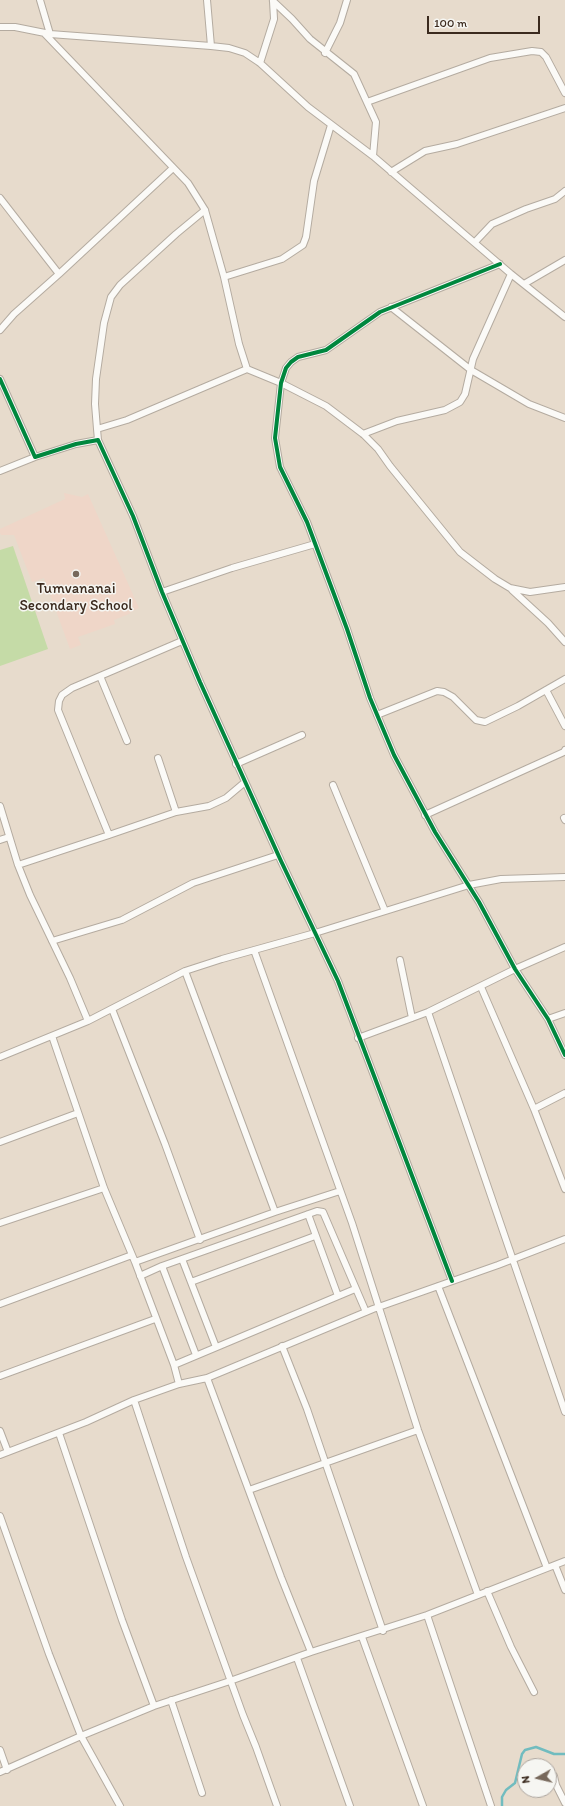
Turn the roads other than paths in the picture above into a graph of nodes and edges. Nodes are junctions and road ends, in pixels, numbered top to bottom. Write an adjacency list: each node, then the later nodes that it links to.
1 (40, 0): 6 (street)
2 (207, 0): 7 (street)
3 (347, 0): 8 (street)
4 (273, 1): 8 (street); 9 (street)
5 (0, 27): 6 (street)
6 (47, 34): 7 (street); 15 (street)
7 (211, 46): 9 (street)
8 (325, 53): 11 (street)
9 (260, 63): 13 (street)
10 (565, 93): 11 (street)
11 (367, 102): 14 (street)
12 (565, 108): 16 (street)
13 (331, 125): 14 (street); 25 (street)
14 (373, 156): 16 (street)
15 (174, 168): 19 (street); 23 (street)
16 (391, 172): 20 (street)
17 (565, 191): 20 (street)
18 (0, 198): 23 (street)
19 (205, 210): 25 (street); 36 (street)
20 (475, 242): 22 (street)
21 (565, 260): 26 (street)
22 (500, 264): 24 (street); 27 (street)
23 (59, 274): 29 (street)
24 (511, 274): 26 (street); 31 (street)
25 (224, 277): 30 (street)
26 (524, 284): 28 (street)
27 (391, 307): 31 (street); 33 (street)
28 (565, 317)
29 (0, 330)
30 (247, 369): 33 (street); 36 (street)
31 (471, 370): 35 (street); 37 (street)
32 (0, 379): 34 (street)
33 (281, 383): 37 (street); 41 (street)
34 (2, 387): 39 (street)
35 (565, 418)
36 (96, 429): 38 (street)
37 (363, 434): 43 (street)
38 (98, 440): 39 (street); 44 (street)
39 (34, 457): 40 (street)
40 (0, 471)
41 (316, 544): 44 (street); 50 (street)
42 (565, 587): 43 (street)
43 (510, 588): 46 (street)
44 (162, 592): 45 (street)
45 (182, 641): 47 (street); 56 (street)
46 (565, 642)
47 (100, 676): 53 (street); 62 (street)
48 (565, 679): 49 (street)
49 (546, 690): 50 (street); 51 (street)
50 (377, 715): 61 (street)
51 (565, 726)
52 (302, 735): 56 (street)
53 (127, 740)
54 (565, 750): 61 (street)
55 (158, 758): 60 (street)
56 (236, 764): 57 (street)
57 (245, 782): 60 (street); 65 (street)
58 (333, 785): 69 (street)
59 (0, 806): 63 (street)
60 (176, 812): 62 (street)
61 (425, 815): 68 (street)
62 (109, 836): 66 (street)
63 (9, 837): 64 (street); 66 (street)
64 (0, 840)
65 (278, 855): 70 (street); 71 (street)
66 (18, 865): 71 (street)
67 (565, 877): 68 (street)
68 (469, 885): 69 (street); 75 (street)
69 (385, 911): 70 (street)
70 (315, 933): 73 (street); 85 (street)
71 (52, 941): 83 (street)
72 (565, 947): 75 (street)
73 (254, 950): 76 (street); 96 (street)
74 (400, 960): 81 (street)
75 (515, 969): 77 (street); 82 (street)
76 (185, 971): 78 (street); 97 (street)
77 (481, 987): 79 (street); 89 (street)
78 (112, 1009): 83 (street); 102 (street)
79 (428, 1012): 81 (street); 105 (street)
80 (565, 1013): 82 (street)
81 (412, 1018): 85 (street)
82 (548, 1019): 86 (street)
83 (88, 1021): 84 (street)
84 (52, 1036): 87 (street); 90 (street)
85 (358, 1038): 110 (street)
86 (565, 1055)
87 (0, 1057)
88 (565, 1093): 89 (street)
89 (534, 1109): 93 (street)
90 (78, 1113): 91 (street); 94 (street)
91 (0, 1142)
92 (565, 1167): 93 (street)
93 (558, 1170): 95 (street)
94 (104, 1188): 99 (street); 103 (street)
95 (565, 1189)
96 (340, 1191): 97 (street); 115 (street)
97 (275, 1212): 102 (street)
98 (308, 1214): 100 (street); 104 (street); 112 (street)
99 (0, 1223)
100 (316, 1236): 109 (street); 113 (street)
101 (565, 1239): 105 (street)
102 (200, 1240): 106 (street)
103 (132, 1255): 106 (street); 114 (street)
104 (182, 1259): 107 (street); 109 (street)
105 (513, 1260): 110 (street); 126 (street)
106 (135, 1262): 108 (street)
107 (162, 1266): 108 (street); 120 (street)
108 (140, 1276): 117 (street)
109 (191, 1282): 119 (street)
110 (452, 1282): 111 (street)
111 (438, 1286): 115 (street); 137 (street)
112 (356, 1289): 113 (street); 116 (street)
113 (338, 1296): 119 (street)
114 (0, 1304)
115 (380, 1307): 116 (street); 127 (street)
116 (366, 1312): 118 (street)
117 (155, 1319): 121 (street); 122 (street)
118 (282, 1346): 123 (street); 132 (street)
119 (216, 1347): 120 (street)
120 (196, 1355): 121 (street)
121 (174, 1365): 124 (street)
122 (0, 1376)
123 (207, 1378): 124 (street); 133 (street)
124 (179, 1384): 125 (street)
125 (134, 1400): 129 (street); 146 (street)
126 (565, 1412)
127 (418, 1430): 132 (street); 140 (street)
128 (0, 1431): 130 (street)
129 (59, 1433): 130 (street); 149 (street)
130 (8, 1452): 131 (street)
131 (0, 1455)
132 (327, 1463): 133 (street); 142 (street)
133 (249, 1490): 144 (street)
134 (0, 1516): 150 (street)
135 (565, 1561): 136 (street)
136 (555, 1565): 137 (street); 138 (street)
137 (547, 1568): 139 (street)
138 (565, 1590)
139 (487, 1591): 140 (street); 147 (street)
140 (478, 1595): 141 (street)
141 (427, 1615): 142 (street); 161 (street)
142 (383, 1631): 143 (street)
143 (362, 1637): 144 (street); 160 (street)
144 (312, 1652): 145 (street)
145 (297, 1658): 146 (street); 159 (street)
146 (230, 1681): 148 (street); 158 (street)
147 (534, 1692)
148 (171, 1700): 149 (street); 155 (street)
149 (154, 1706): 150 (street)
150 (81, 1736): 152 (street); 157 (street)
151 (0, 1750): 152 (street)
152 (7, 1770): 153 (street)
153 (0, 1772)
154 (557, 1787): 156 (street)
155 (202, 1792)
156 (565, 1803)
157 (120, 1806)
158 (277, 1806)
159 (350, 1806)
160 (424, 1806)
161 (491, 1806)

